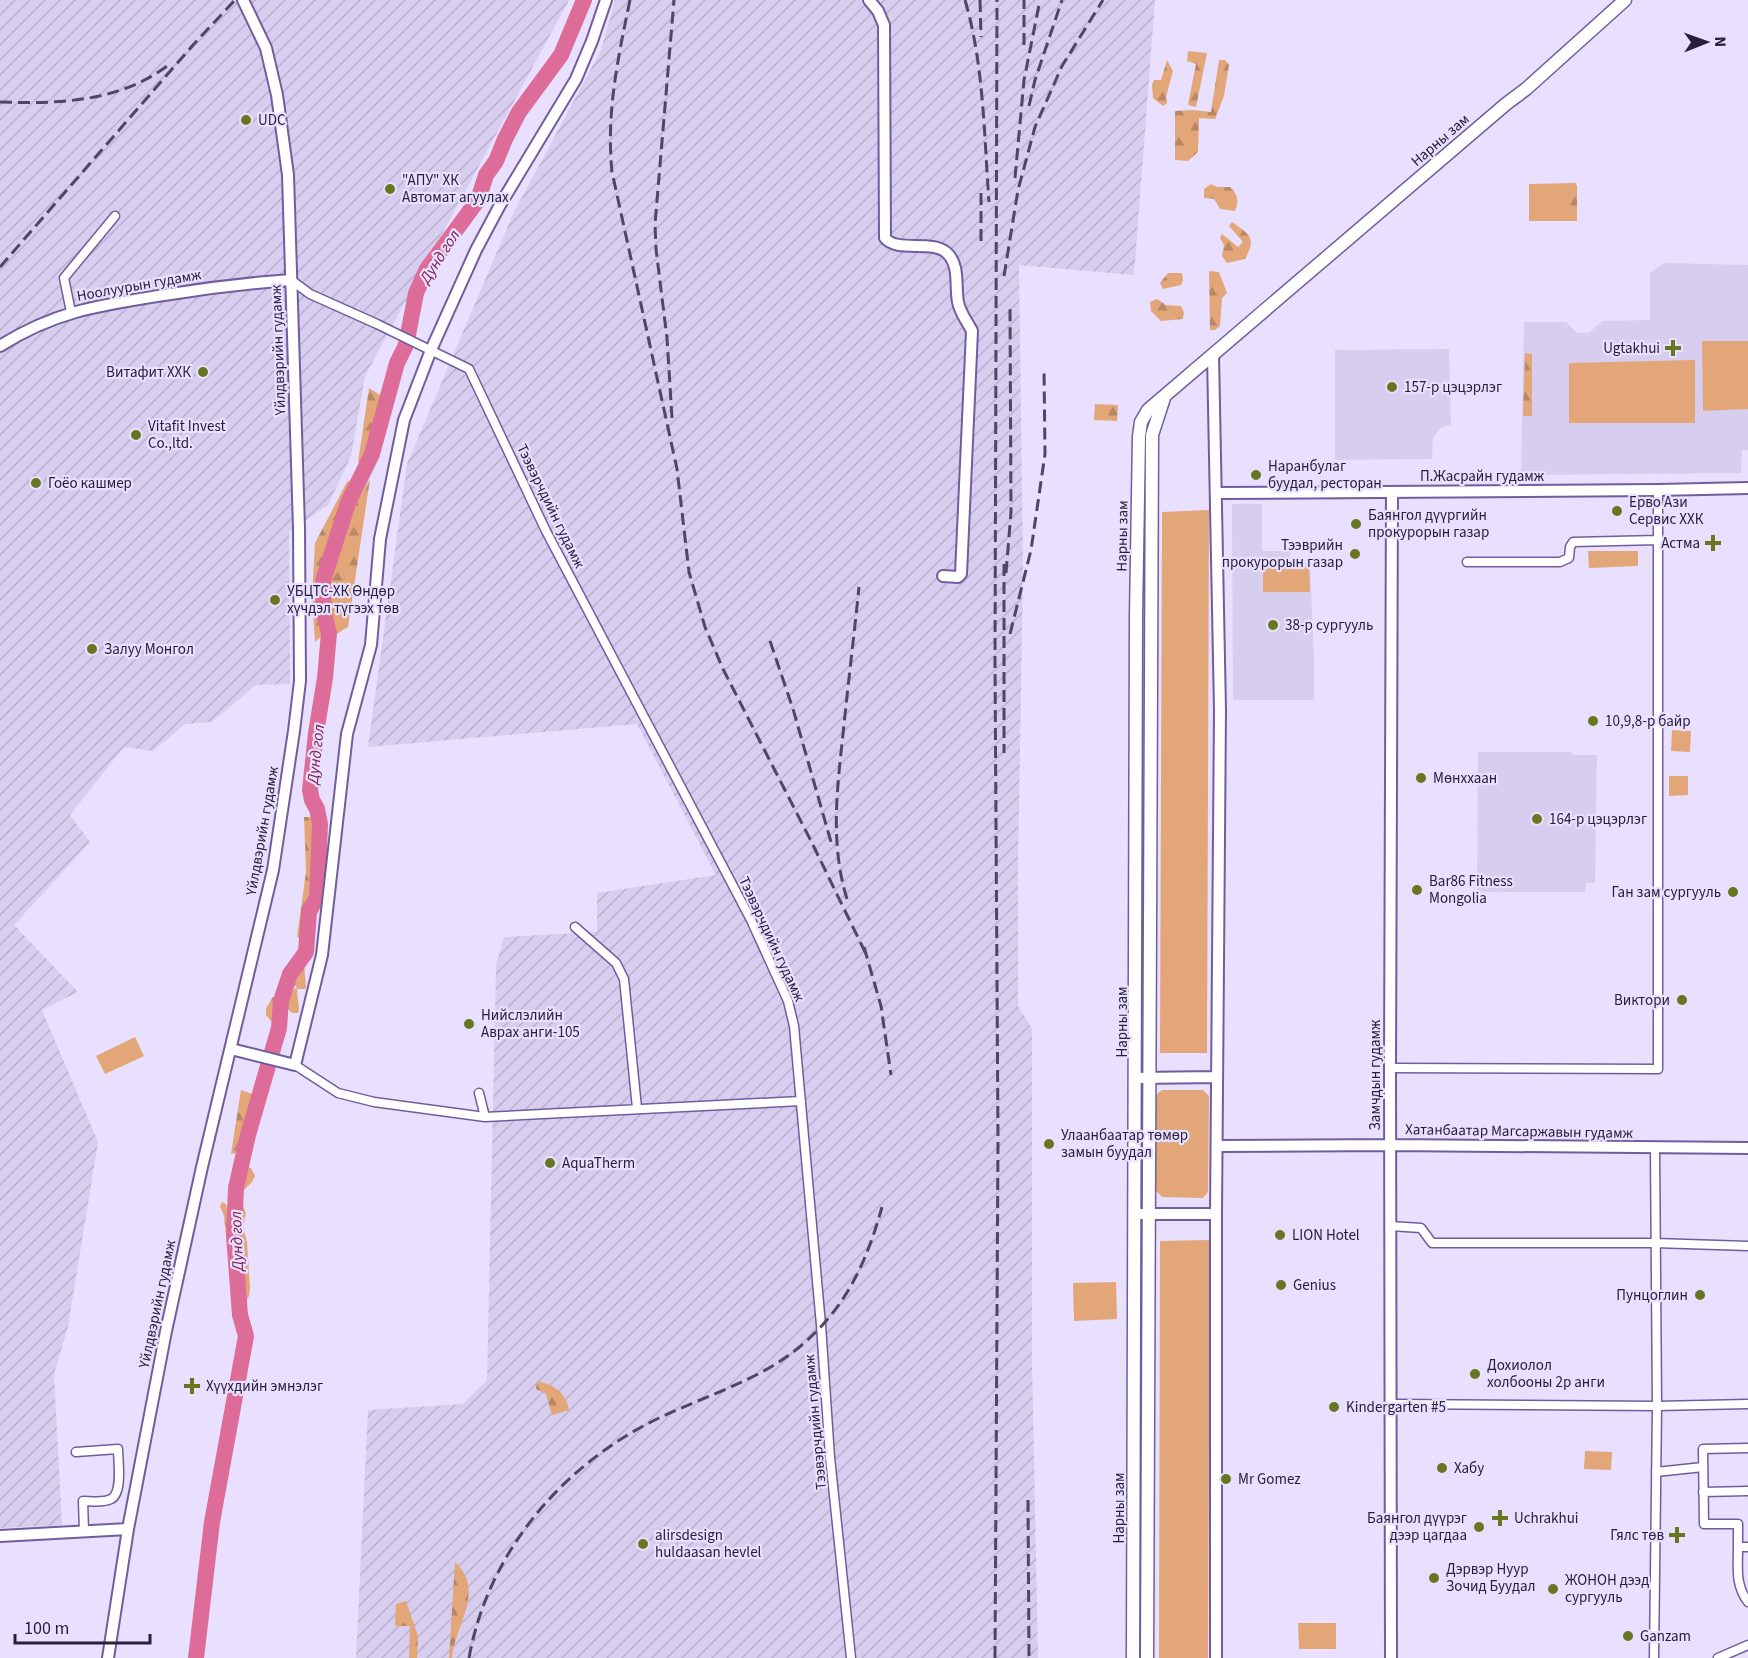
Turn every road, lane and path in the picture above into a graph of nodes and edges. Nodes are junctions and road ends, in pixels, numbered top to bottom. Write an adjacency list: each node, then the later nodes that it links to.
1 (243, 0): 6 (street, Yйлдвэрийн гудамж)
2 (606, 0): 9 (street)
3 (869, 0): 17 (street)
4 (1625, 0): 10 (main road, Нарны зам)
5 (115, 216): 7 (street)
6 (291, 280): 7 (street, Ноолуурын гудамж); 9 (street, Тээвэрчдийн гудамж); 19 (street, Yйлдвэрийн гудамж)
7 (71, 312): 8 (street, Ноолуурын гудамж)
8 (0, 346)
9 (428, 348): 20 (street); 25 (street, Тээвэрчдийн гудамж)
10 (1213, 355): 14 (street); 22 (main road, Нарны зам)
11 (1748, 488): 12 (street, П.Жасрайн гудамж)
12 (1658, 490): 13 (street, П.Жасрайн гудамж); 15 (street)
13 (1392, 492): 14 (street, П.Жасрайн гудамж); 21 (street, Замчдын гудамж)
14 (1216, 494): 23 (street)
15 (1658, 540): 16 (street); 21 (street)
16 (1467, 562)
17 (944, 576)
18 (575, 927): 26 (street)
19 (237, 1050): 20 (street); 46 (street, Yйлдвэрийн гудамж)
20 (291, 1064): 27 (street)
21 (1390, 1068): 28 (street, Замчдын гудамж)
22 (1143, 1077): 23 (street); 32 (main road, Нарны зам)
23 (1217, 1077): 29 (street)
24 (479, 1093): 27 (street)
25 (801, 1101): 26 (street); 54 (street, Тээвэрчдийн гудамж)
26 (637, 1108): 27 (street)
27 (485, 1117)
28 (1390, 1145): 29 (street, Хатанбаатар Магсаржавын гудамж); 30 (street, Хатанбаатар Магсаржавын гудамж); 34 (street, Замчдын гудамж)
29 (1217, 1146): 33 (street)
30 (1655, 1148): 31 (street, Хатанбаатар Магсаржавын гудамж); 35 (street)
31 (1748, 1148)
32 (1142, 1214): 33 (street); 55 (main road, Нарны зам); 56 (main road, Нарны зам)
33 (1216, 1214): 57 (street)
34 (1390, 1226): 35 (street); 37 (street, Замчдын гудамж)
35 (1655, 1243): 36 (street); 39 (street)
36 (1748, 1246)
37 (1391, 1404): 39 (street); 58 (street, Замчдын гудамж)
38 (1748, 1404): 39 (street)
39 (1657, 1406): 43 (street)
40 (1748, 1448): 42 (street)
41 (76, 1452): 47 (street)
42 (1703, 1467): 43 (street); 45 (street)
43 (1656, 1472): 59 (street)
44 (1748, 1491): 45 (street)
45 (1703, 1492): 49 (street)
46 (128, 1529): 47 (street); 53 (street, Yйлдвэрийн гудамж)
47 (84, 1531): 48 (street)
48 (0, 1536)
49 (1738, 1547): 50 (street); 51 (street)
50 (1748, 1548)
51 (1747, 1599)
52 (1748, 1645): 60 (street)
53 (108, 1658)
54 (851, 1658)
55 (1133, 1658)
56 (1147, 1658)
57 (1216, 1658)
58 (1391, 1658)
59 (1654, 1658)
60 (1718, 1658)

